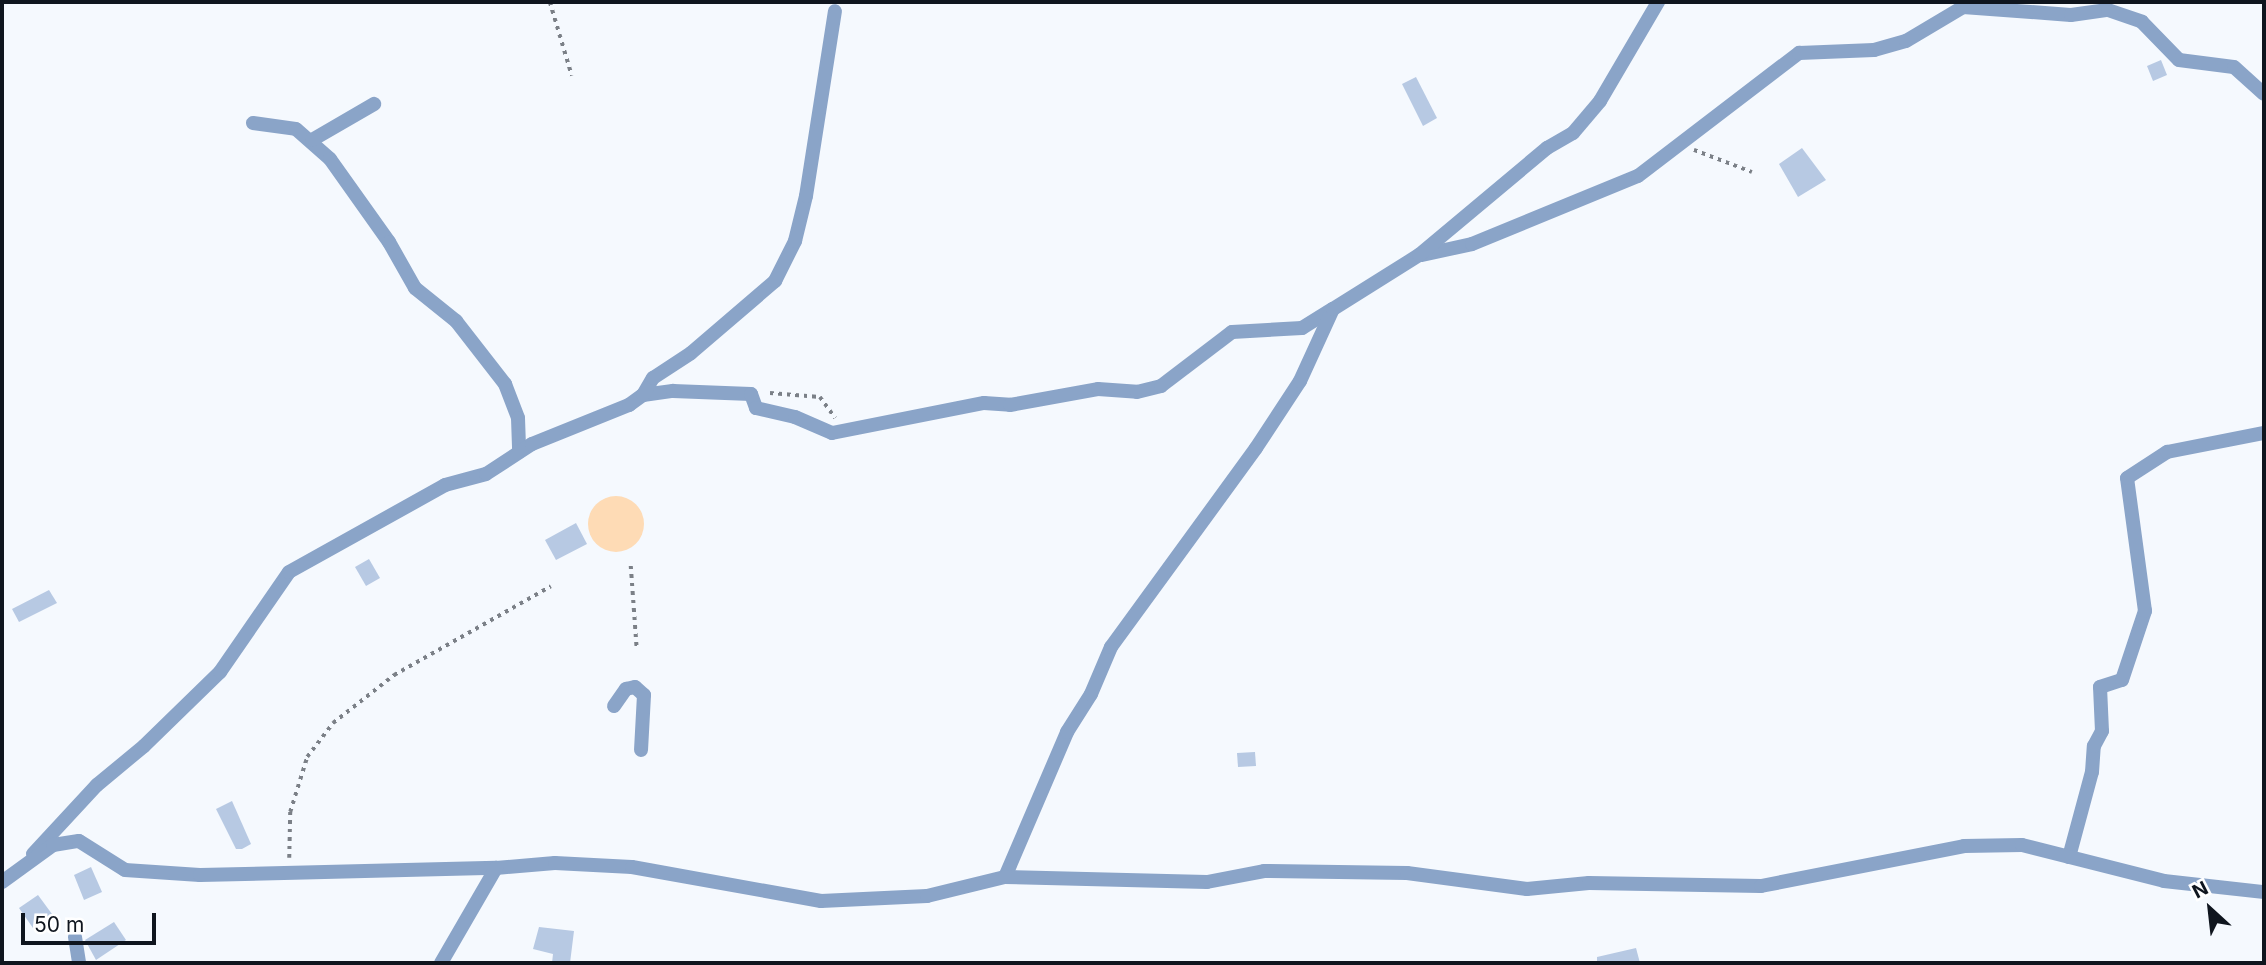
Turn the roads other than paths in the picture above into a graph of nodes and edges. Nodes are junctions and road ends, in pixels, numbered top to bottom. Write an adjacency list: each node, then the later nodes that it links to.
1 (1658, 2): 7 (street)
2 (835, 11): 9 (street)
3 (2264, 94): 7 (street)
4 (374, 104): 6 (street)
5 (253, 123): 6 (street)
6 (312, 140): 11 (street)
7 (1419, 256): 8 (street)
8 (1333, 309): 9 (street); 19 (street)
9 (643, 395): 12 (street)
10 (2264, 433): 16 (street)
11 (518, 434): 12 (street); 13 (street)
12 (532, 443): 13 (street)
13 (519, 452): 17 (street)
14 (614, 706): 15 (street)
15 (641, 750)
16 (2069, 857): 19 (street); 21 (street)
17 (30, 858): 18 (street); 20 (street)
18 (496, 869): 19 (street); 24 (street)
19 (1005, 877)
20 (2, 882)
21 (2264, 892)
22 (75, 937): 23 (street)
23 (79, 963)
24 (441, 963)

